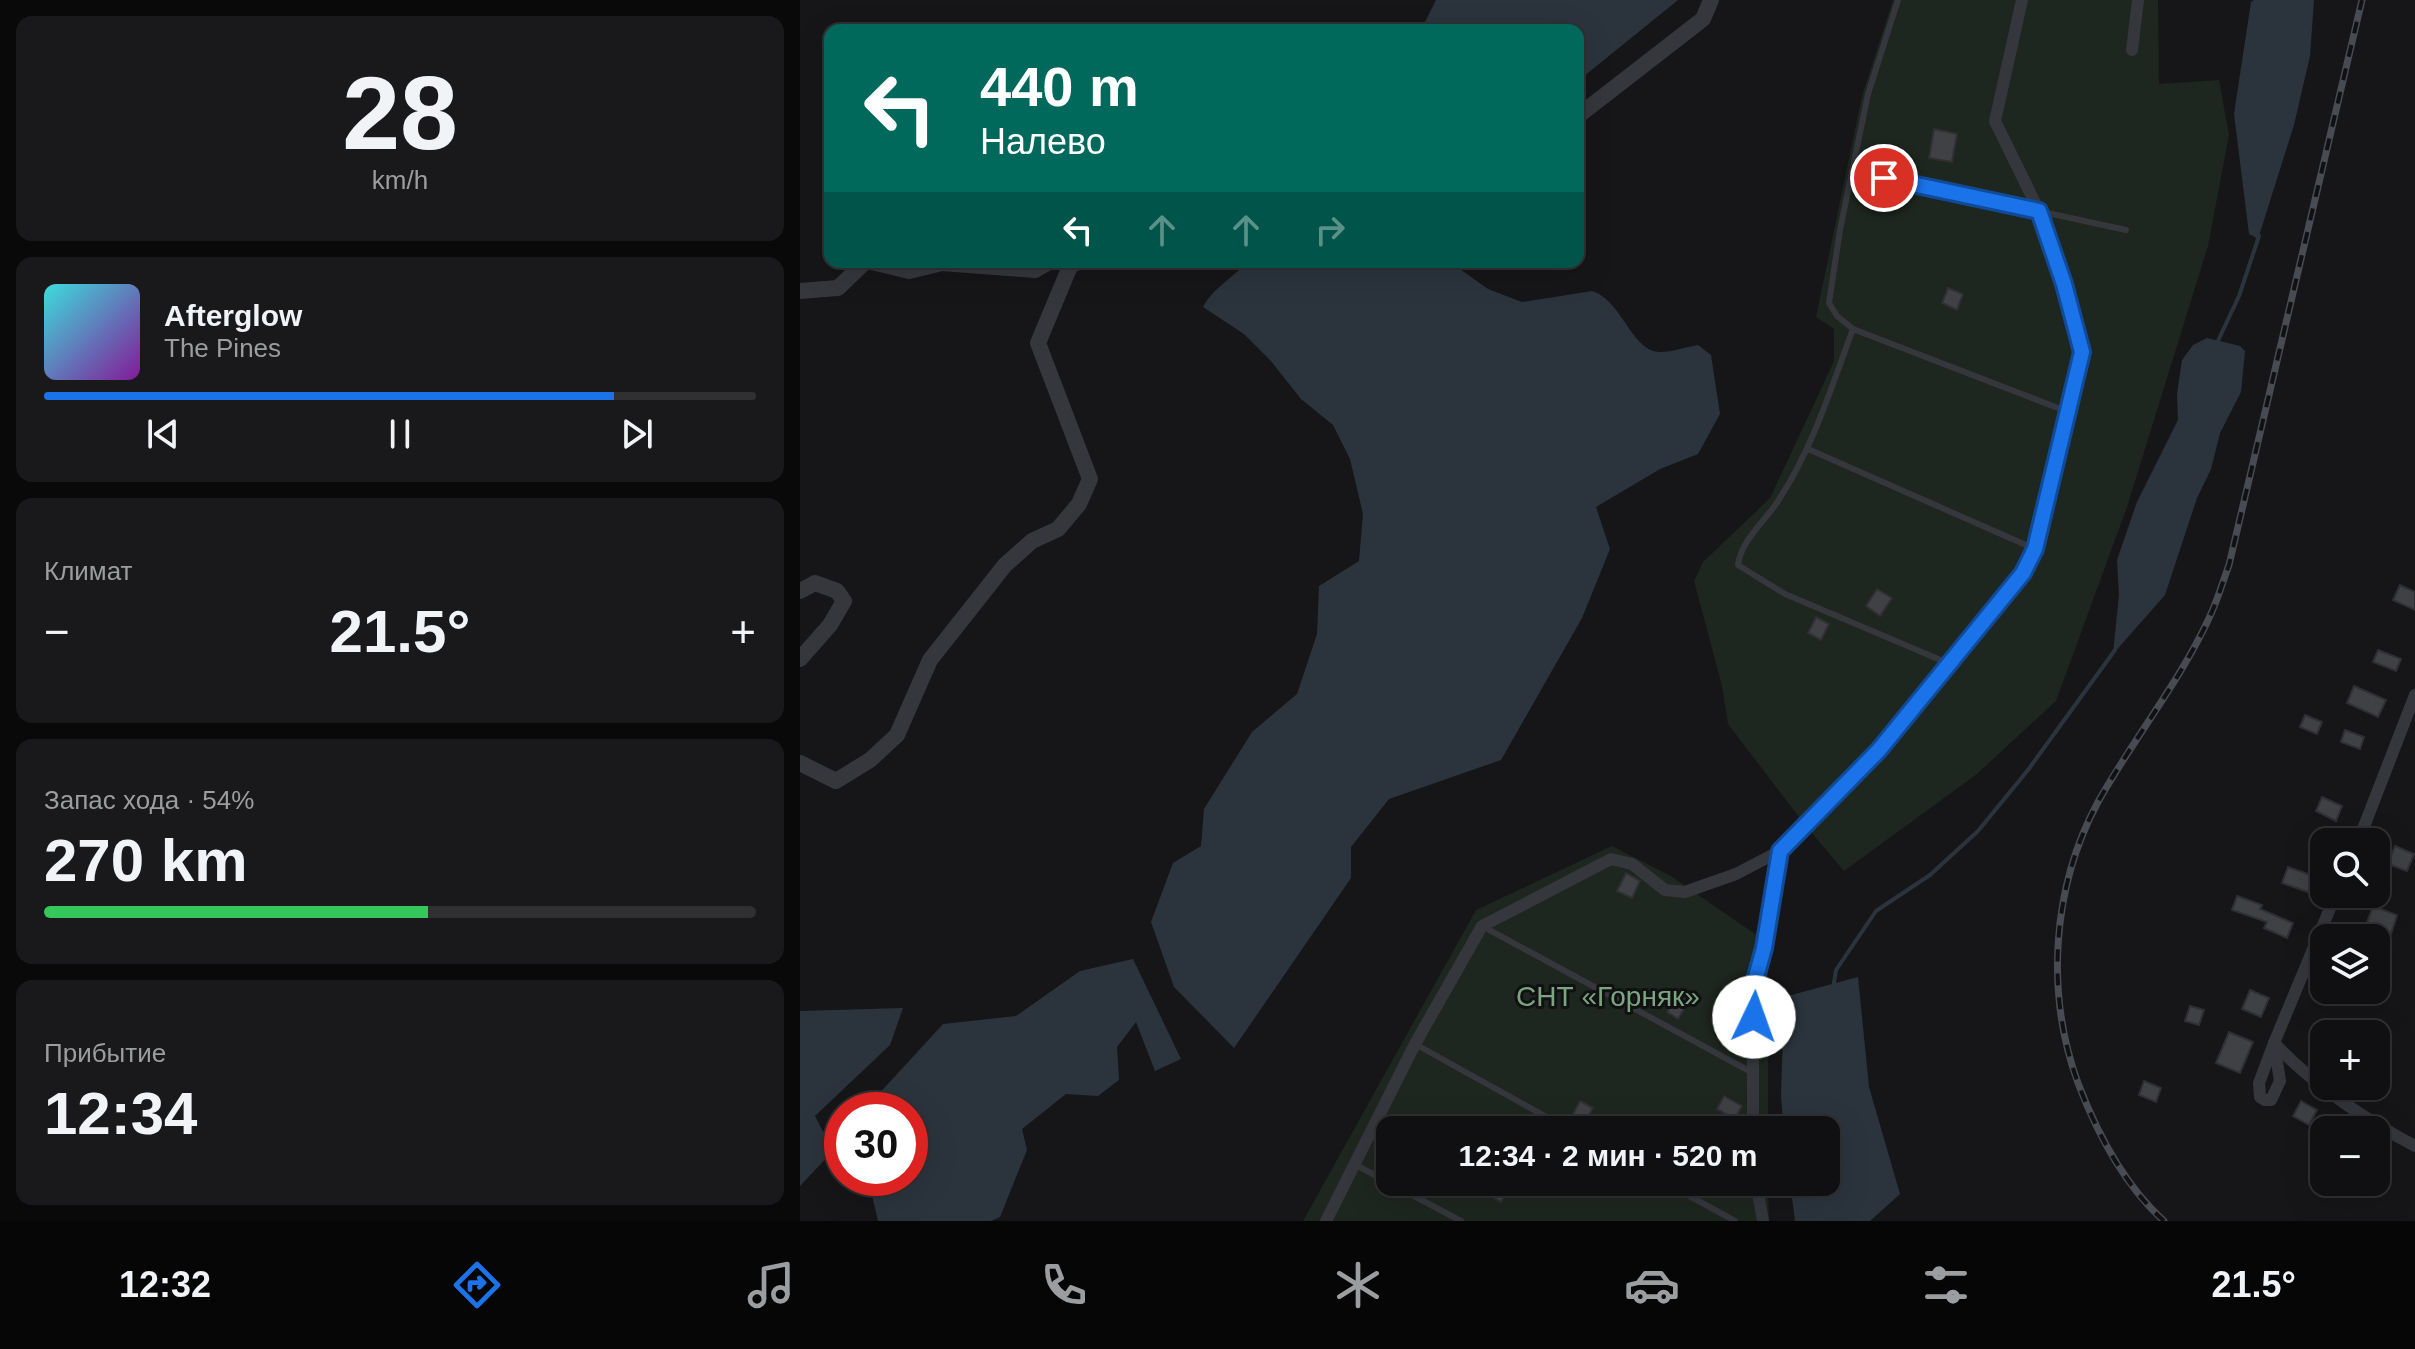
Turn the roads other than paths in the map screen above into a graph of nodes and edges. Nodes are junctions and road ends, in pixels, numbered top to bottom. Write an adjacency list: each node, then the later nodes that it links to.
1 (1711, 0): 6 (street)
2 (1898, 0): 7 (lane)
3 (2022, 0): 8 (street)
4 (2138, 0): 5 (street)
5 (2132, 50)
6 (1584, 111)
7 (1853, 171): 8 (lane); 17 (lane)
8 (2039, 211): 9 (lane); 18 (street)
9 (2126, 230)
10 (859, 268): 16 (street)
11 (897, 268): 12 (street)
12 (921, 268)
13 (1008, 268): 14 (street)
14 (1038, 268)
15 (1069, 268): 25 (street)
16 (800, 291)
17 (1853, 329): 18 (lane); 19 (lane)
18 (2066, 411): 20 (street)
19 (1808, 449): 20 (lane); 23 (lane)
20 (2035, 549): 23 (street)
21 (800, 591): 22 (street)
22 (800, 659)
23 (1950, 664): 27 (street)
24 (2415, 695): 26 (street)
25 (800, 763)
26 (2363, 828)
27 (1780, 851): 29 (street); 31 (street)
28 (2330, 908): 34 (street)
29 (1482, 926): 30 (street); 31 (lane)
30 (1415, 1044): 32 (lane); 35 (street)
31 (1755, 1074): 33 (street)
32 (1545, 1116)
33 (1754, 1116)
34 (2415, 1146)
35 (1354, 1164): 38 (street); 39 (lane)
36 (1689, 1196): 40 (lane)
37 (1759, 1196): 41 (street)
38 (1326, 1221)
39 (1461, 1221)
40 (1735, 1221)
41 (1763, 1221)

